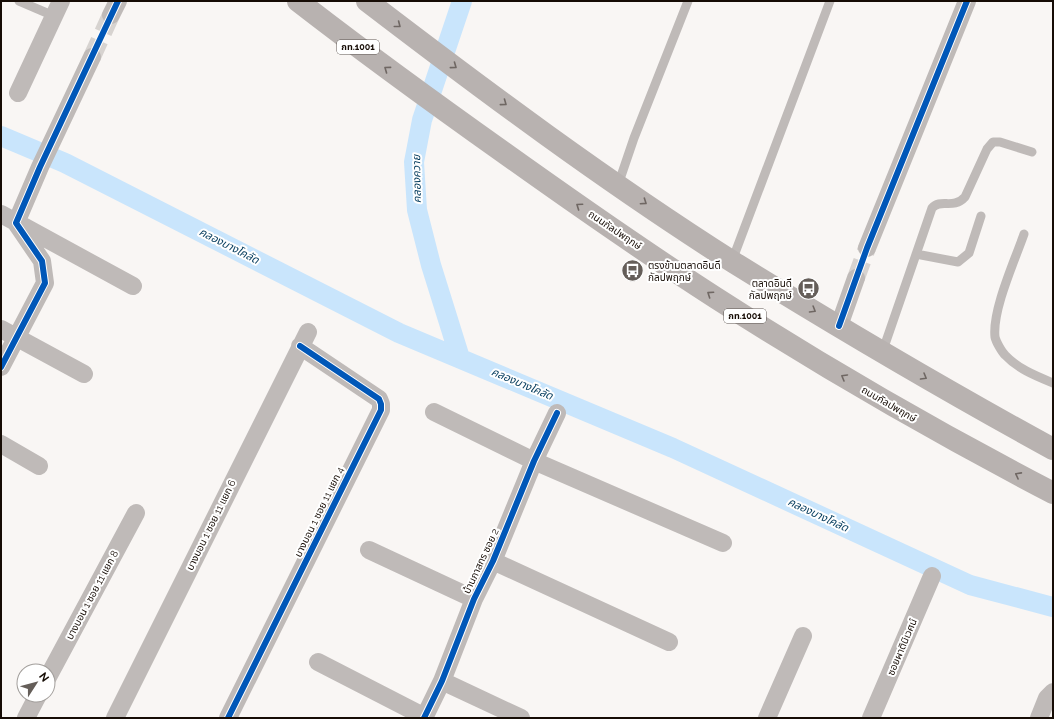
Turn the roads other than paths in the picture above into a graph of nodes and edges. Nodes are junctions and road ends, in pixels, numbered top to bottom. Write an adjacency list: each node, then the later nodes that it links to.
1 (19, 1): 7 (lane)
2 (298, 1): 34 (main road, ถนนกัลปพฤกษ์ / กท.1001, one-way to 2)
3 (367, 1): 11 (main road, one-way to 11)
4 (688, 1): 11 (lane)
5 (830, 1): 17 (lane)
6 (967, 1): 15 (street)
7 (57, 9): 9 (street)
8 (92, 57): 13 (street)
9 (18, 93)
10 (1032, 152): 16 (lane)
11 (618, 185): 17 (main road, one-way to 17)
12 (981, 216): 16 (lane)
13 (8, 219): 19 (street); 22 (street)
14 (1024, 234): 27 (lane)
15 (867, 248)
16 (916, 254): 24 (lane)
17 (732, 261): 20 (main road, one-way to 20)
18 (856, 278): 20 (street)
19 (133, 286)
20 (839, 326): 24 (main road)
21 (1, 329): 22 (street)
22 (17, 338): 25 (street); 26 (street)
23 (304, 339): 49 (street, บางบอน 1 ซอย 11 แยก 6); 50 (street, บางบอน 1 ซอย 11 แยก 4)
24 (882, 353): 31 (main road, one-way to 31)
25 (1, 367)
26 (84, 374)
27 (1053, 383)
28 (434, 412): 32 (street)
29 (557, 413): 32 (street, บ้านภาสกร ซอย 2)
30 (1, 444): 33 (street)
31 (1053, 449)
32 (534, 461): 36 (street); 38 (street, บ้านภาสกร ซอย 2)
33 (39, 466)
34 (1053, 494)
35 (136, 513): 44 (street, บางบอน 1 ซอย 11 แยก 8)
36 (723, 543)
37 (369, 550): 40 (street)
38 (493, 561): 40 (street, บ้านภาสกร ซอย 2); 42 (street)
39 (932, 576): 54 (street, ซอยผาตินิเวศน์)
40 (474, 600): 45 (street, บ้านภาสกร ซอย 2)
41 (803, 636): 53 (street)
42 (669, 642)
43 (318, 662): 51 (street)
44 (56, 663)
45 (442, 681): 51 (street, บ้านภาสกร ซอย 2); 52 (street)
46 (1053, 692): 55 (street)
47 (34, 703): 48 (street)
48 (26, 718)
49 (115, 718)
50 (228, 718)
51 (424, 718)
52 (520, 718)
53 (767, 718)
54 (871, 718)
55 (1040, 718)

